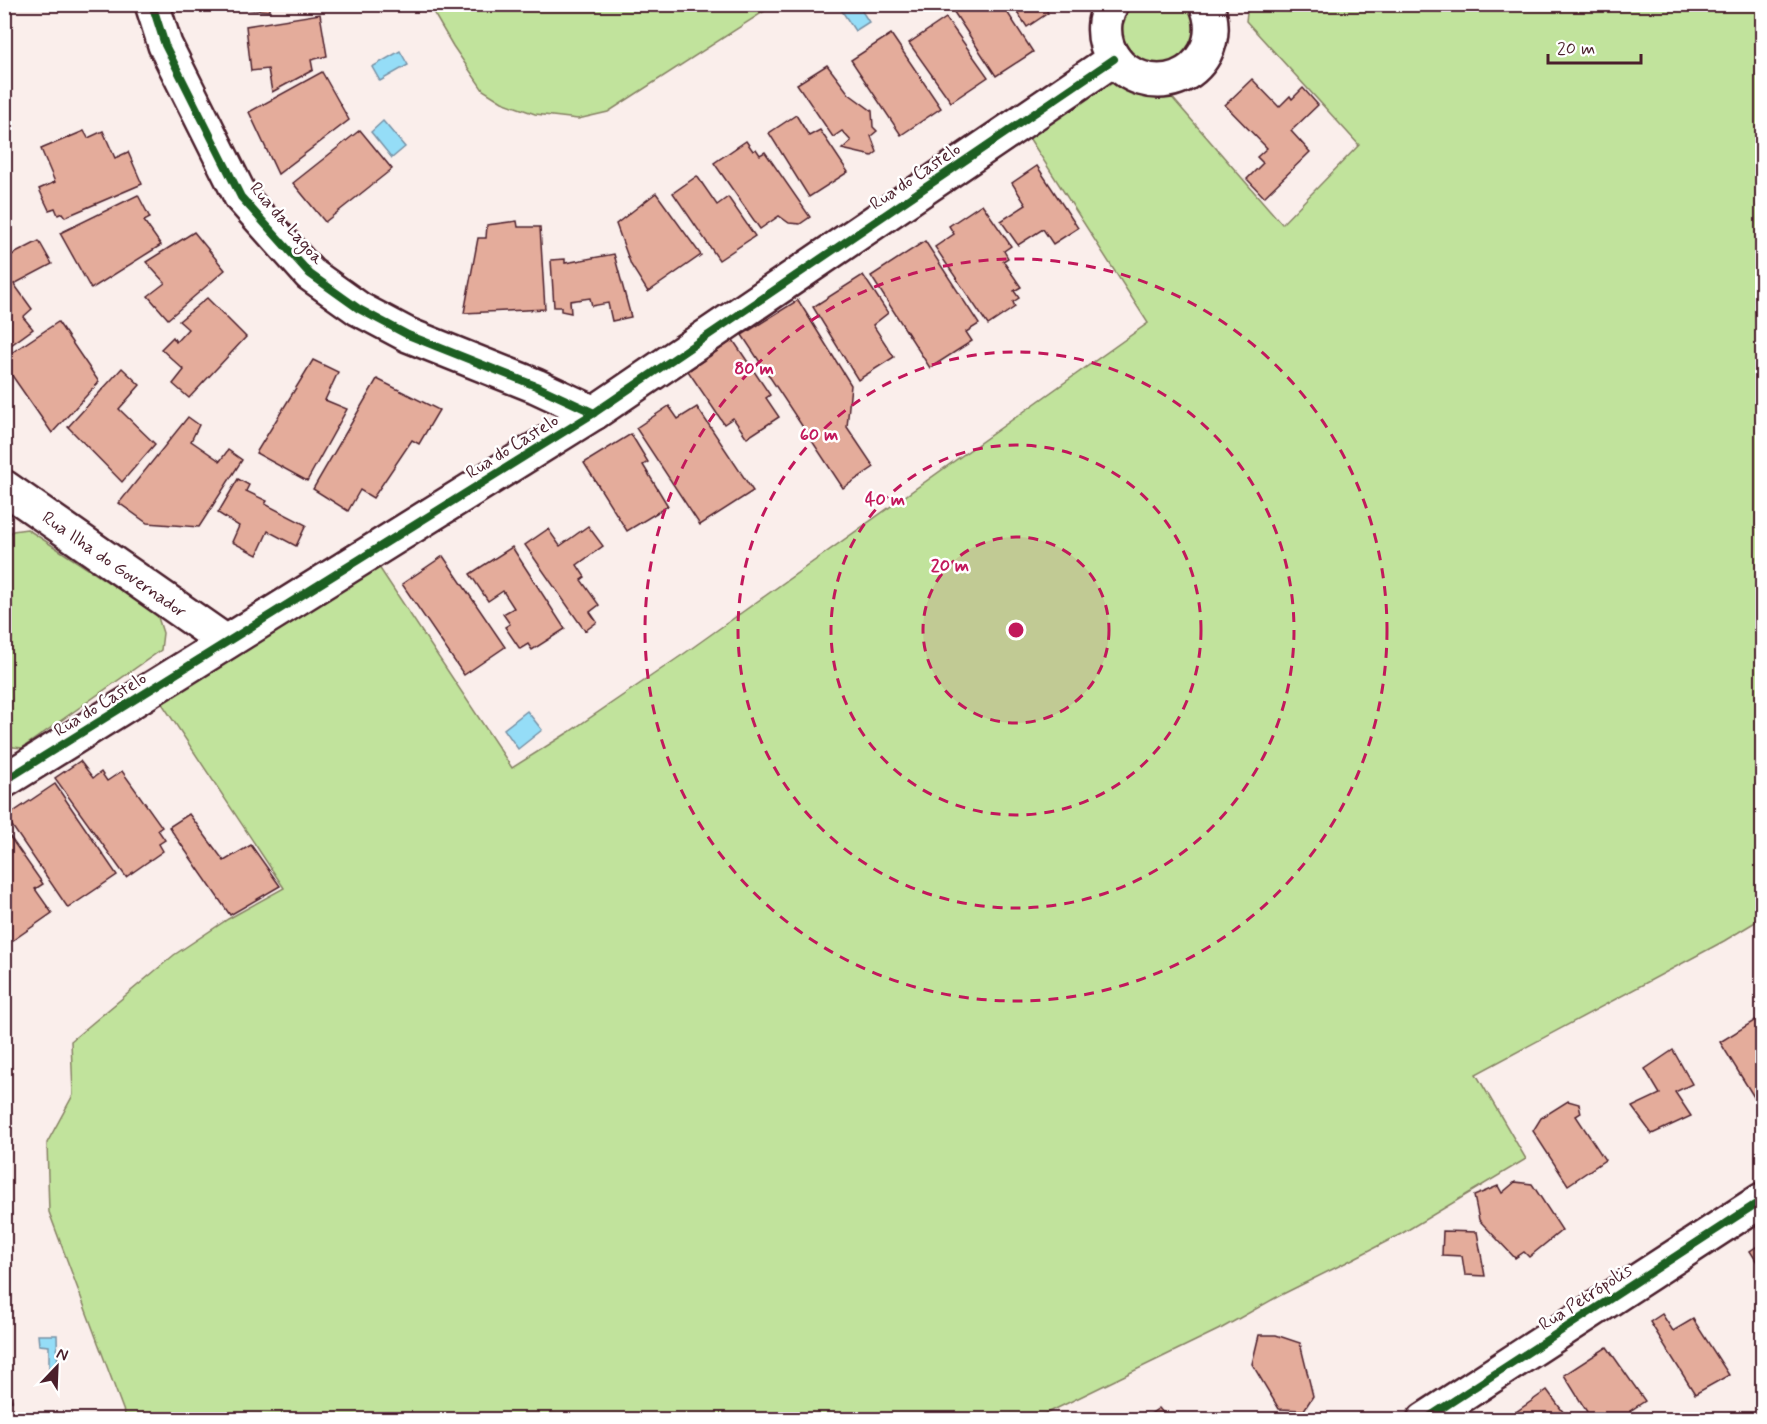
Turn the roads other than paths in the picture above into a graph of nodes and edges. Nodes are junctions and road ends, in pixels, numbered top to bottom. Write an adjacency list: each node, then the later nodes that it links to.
1 (152, 4): 5 (street, Rua da Lagoa)
2 (1111, 4): 4 (street)
3 (1206, 4): 4 (street)
4 (1114, 59): 5 (street, Rua do Castelo)
5 (594, 412): 7 (street, Rua do Castelo)
6 (4, 487): 7 (street, Rua Ilha do Governador)
7 (226, 642): 8 (street, Rua do Castelo)
8 (4, 781)
9 (1762, 1200): 10 (street, Rua Petrópolis)
10 (1424, 1419)

